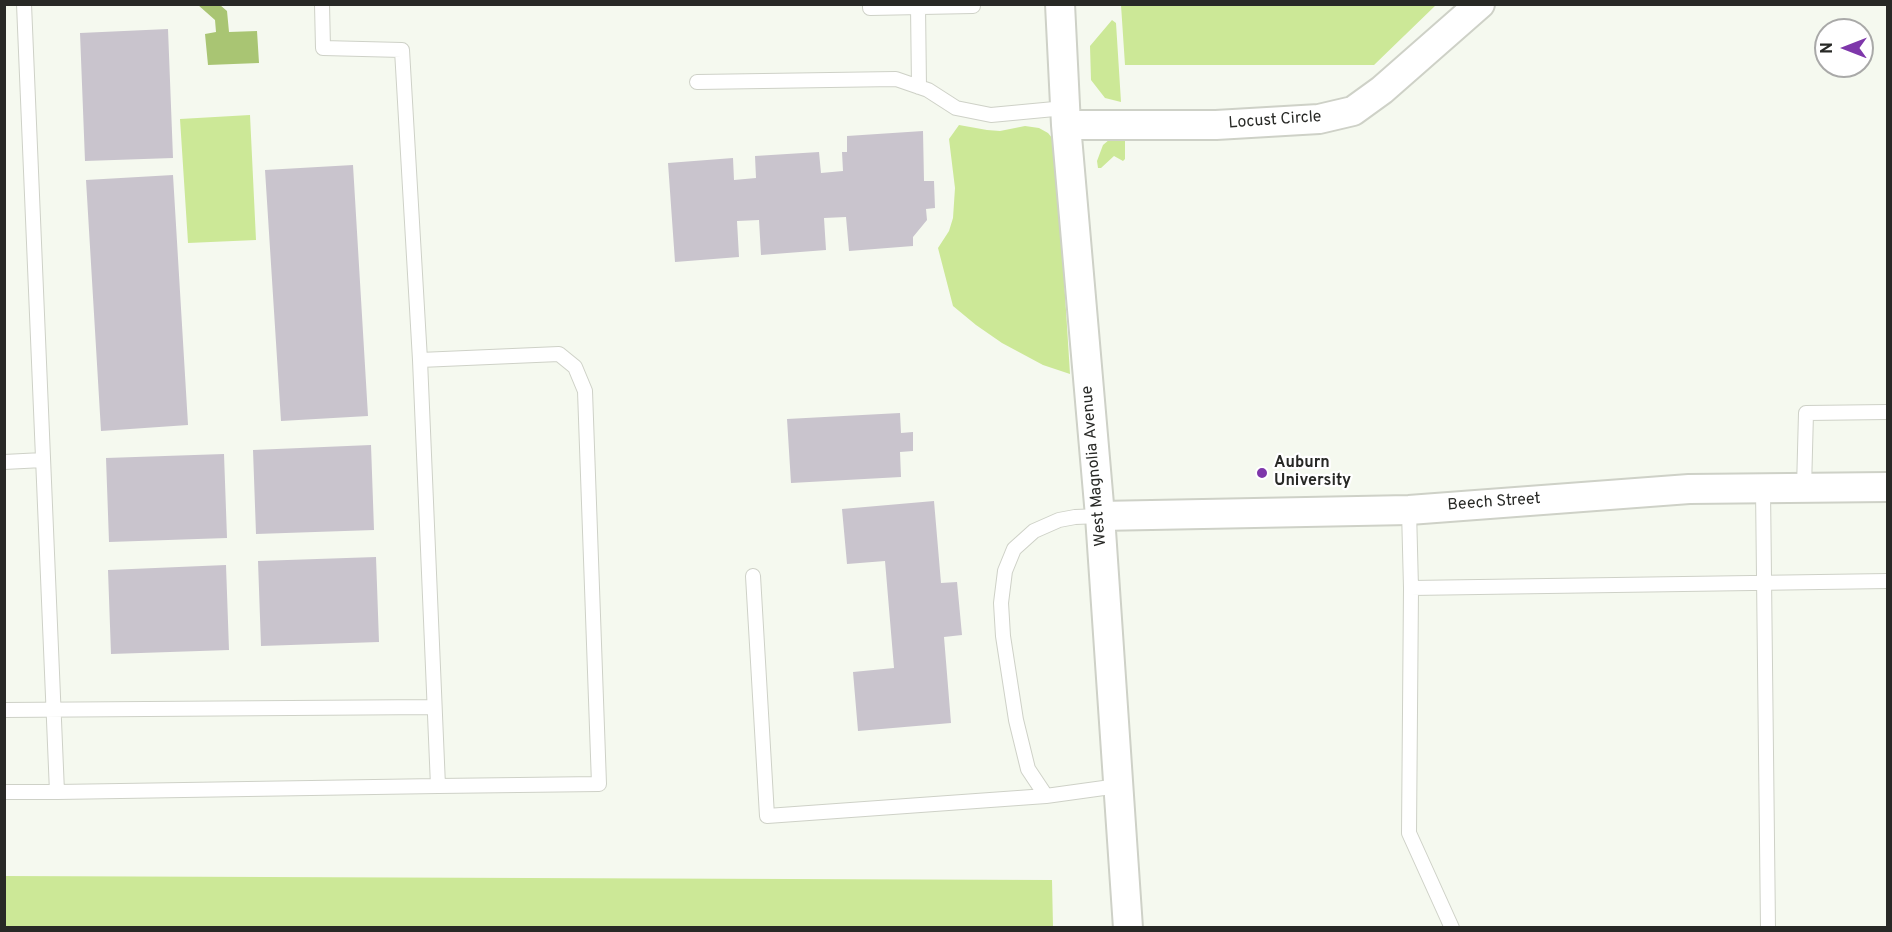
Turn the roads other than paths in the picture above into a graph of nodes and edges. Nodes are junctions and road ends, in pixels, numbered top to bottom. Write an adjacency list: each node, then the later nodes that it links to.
1 (24, 4): 13 (lane)
2 (322, 4): 11 (lane)
3 (870, 4): 7 (lane)
4 (973, 4): 7 (lane)
5 (1060, 4): 10 (street, West Magnolia Avenue)
6 (1480, 4): 10 (street, Locust Circle)
7 (918, 6): 9 (lane)
8 (697, 82): 9 (lane)
9 (919, 87): 10 (lane)
10 (1066, 116): 19 (street, West Magnolia Avenue)
11 (420, 360): 24 (lane); 27 (lane)
12 (1887, 412): 16 (lane)
13 (43, 460): 14 (lane); 26 (lane)
14 (4, 462)
15 (1887, 487): 16 (street, Beech Street)
16 (1804, 488): 17 (street, Beech Street)
17 (1763, 489): 18 (street, Beech Street); 22 (lane)
18 (1409, 510): 19 (street, Beech Street); 23 (lane)
19 (1100, 516): 28 (street, West Magnolia Avenue); 31 (lane)
20 (753, 576): 31 (lane)
21 (1887, 580): 22 (lane)
22 (1764, 583): 23 (lane); 34 (lane)
23 (1411, 588): 33 (lane)
24 (434, 707): 26 (lane); 27 (lane)
25 (4, 710): 26 (lane)
26 (53, 710): 30 (lane)
27 (438, 786): 30 (lane)
28 (1118, 786): 31 (lane); 32 (street, West Magnolia Avenue)
29 (4, 792): 30 (lane)
30 (57, 792)
31 (1046, 796)
32 (1128, 927)
33 (1452, 927)
34 (1768, 927)

